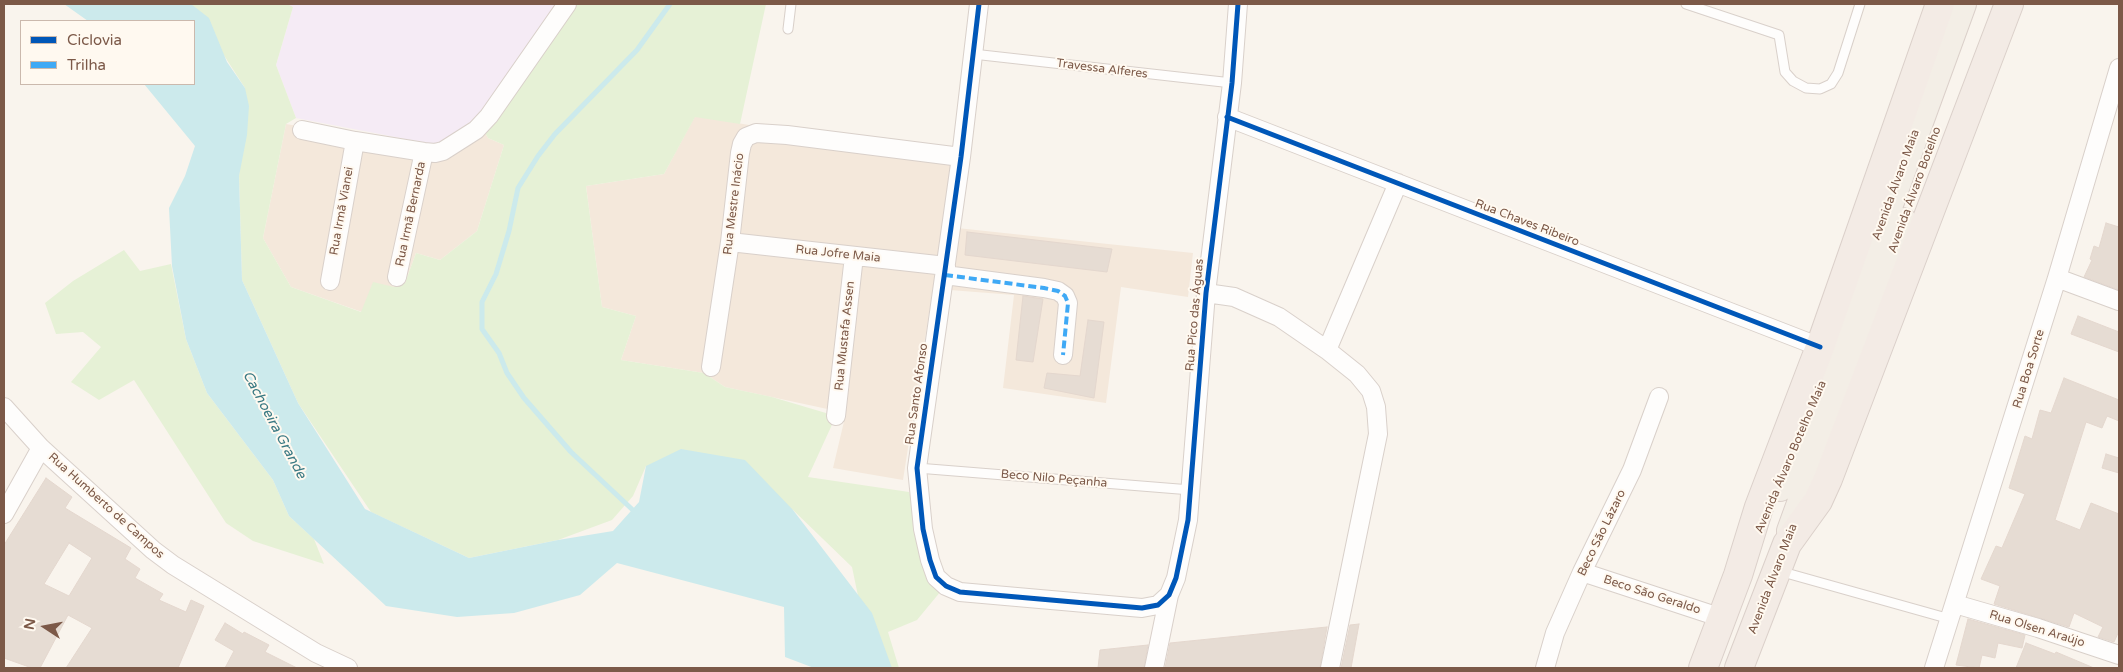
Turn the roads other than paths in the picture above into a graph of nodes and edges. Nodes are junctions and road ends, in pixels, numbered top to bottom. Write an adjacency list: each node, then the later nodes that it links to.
1 (567, 4): 18 (street)
2 (791, 4): 11 (lane)
3 (979, 4): 12 (street, Rua Santo Afonso)
4 (1238, 4): 14 (street, Rua Pico das Águas)
5 (1686, 4): 6 (lane)
6 (1860, 4)
7 (1940, 4): 31 (highway)
8 (1962, 4): 31 (main road, Avenida Álvaro Maia)
9 (1982, 4): 31 (main road, Avenida Álvaro Botelho)
10 (2009, 4): 40 (highway)
11 (788, 29)
12 (973, 54): 14 (lane, Travessa Alferes); 19 (street, Rua Santo Afonso)
13 (2119, 68): 25 (street, Rua Boa Sorte)
14 (1232, 83): 15 (street, Rua Pico das Águas)
15 (1227, 117): 20 (street, Rua Chaves Ribeiro); 27 (street, Rua Pico das Águas)
16 (302, 130): 17 (street)
17 (355, 141): 18 (street); 26 (street, Rua Irmã Vianei)
18 (424, 152): 24 (street, Rua Irmã Bernarda)
19 (961, 157): 21 (street, Rua Mestre Inácio); 23 (street, Rua Santo Afonso)
20 (1398, 183): 29 (street); 31 (street, Rua Chaves Ribeiro)
21 (730, 242): 22 (street, Rua Jofre Maia); 32 (street, Rua Mestre Inácio)
22 (854, 256): 23 (street, Rua Jofre Maia); 35 (street, Rua Mustafa Assen)
23 (946, 270): 30 (street, Rua Jofre Maia); 37 (street, Rua Santo Afonso)
24 (397, 277)
25 (2057, 278): 28 (street); 44 (street, Rua Boa Sorte)
26 (330, 281)
27 (1206, 293): 29 (street); 38 (street, Rua Pico das Águas)
28 (2119, 302)
29 (1327, 350): 49 (street)
30 (1063, 354)
31 (1833, 363): 40 (main road, Avenida Álvaro Maia); 45 (highway)
32 (711, 367)
33 (1659, 397): 42 (street, Beco São Lázaro)
34 (4, 408): 36 (street, Rua Humberto de Campos)
35 (836, 416)
36 (41, 448): 39 (street); 47 (street, Rua Humberto de Campos)
37 (917, 468): 38 (lane, Beco Nilo Peçanha); 43 (street, Rua Santo Afonso)
38 (1191, 490): 43 (street, Rua Pico das Águas)
39 (4, 514)
40 (1787, 544): 41 (highway, Avenida Álvaro Maia)
41 (1777, 570): 44 (lane); 52 (highway, Avenida Álvaro Maia)
42 (1582, 572): 45 (street, Beco São Geraldo); 50 (street, Beco São Lázaro)
43 (1169, 595): 48 (street, Rua Pico das Águas)
44 (1952, 612): 46 (street, Rua Olsen Araújo); 53 (street, Rua Boa Sorte)
45 (1722, 618): 51 (highway)
46 (2119, 655)
47 (348, 668)
48 (1154, 668)
49 (1330, 668)
50 (1545, 668)
51 (1703, 668)
52 (1739, 668)
53 (1934, 668)

